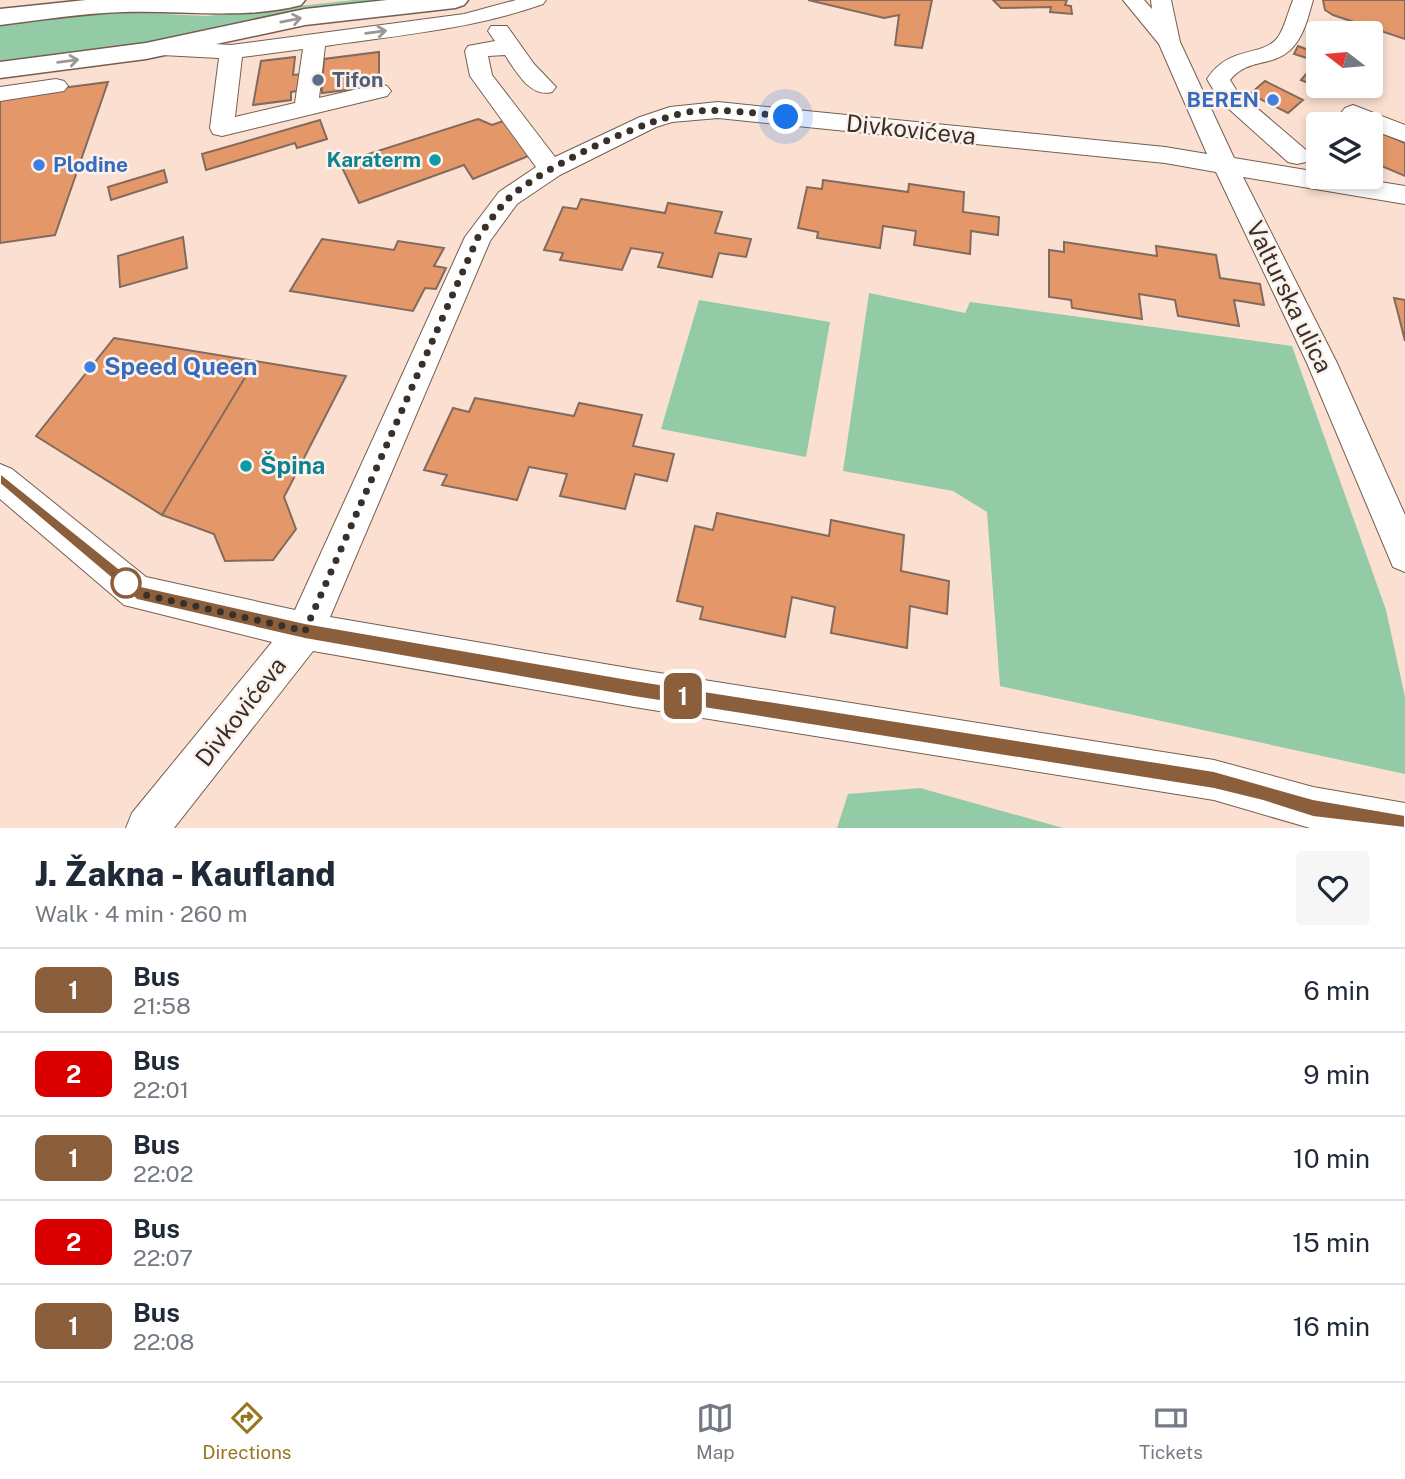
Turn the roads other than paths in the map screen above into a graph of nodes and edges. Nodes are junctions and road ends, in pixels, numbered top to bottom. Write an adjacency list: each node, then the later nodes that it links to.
1 (294, 0): 6 (main road)
2 (1133, 0): 11 (street, Valturska ulica)
3 (1161, 0): 11 (street, Valturska ulica)
4 (1303, 0): 23 (street)
5 (125, 2): 6 (main road); 9 (main road)
6 (230, 2)
7 (528, 3): 8 (street); 13 (street)
8 (462, 9): 10 (street, one-way to 8); 12 (main road, one-way to 8); 13 (street)
9 (0, 17)
10 (315, 40): 14 (street); 20 (street)
11 (1169, 42): 24 (street, Valturska ulica)
12 (162, 48): 14 (street); 15 (main road, one-way to 12)
13 (511, 49): 17 (street); 25 (street)
14 (231, 52): 20 (street)
15 (0, 70)
16 (56, 86): 19 (street)
17 (544, 87)
18 (379, 91): 20 (street)
19 (0, 93)
20 (306, 108)
21 (1383, 125): 22 (street)
22 (1405, 134)
23 (1297, 156)
24 (1225, 165): 25 (street, Divkovićeva); 26 (street, Divkovićeva); 28 (street, Valturska ulica)
25 (551, 169): 29 (street, Divkovićeva)
26 (1405, 195)
27 (0, 480): 29 (street)
28 (1405, 555)
29 (305, 631): 30 (street); 32 (street, Divkovićeva)
30 (1313, 808): 31 (street); 33 (street)
31 (1405, 824)
32 (147, 828)
33 (1349, 828)

